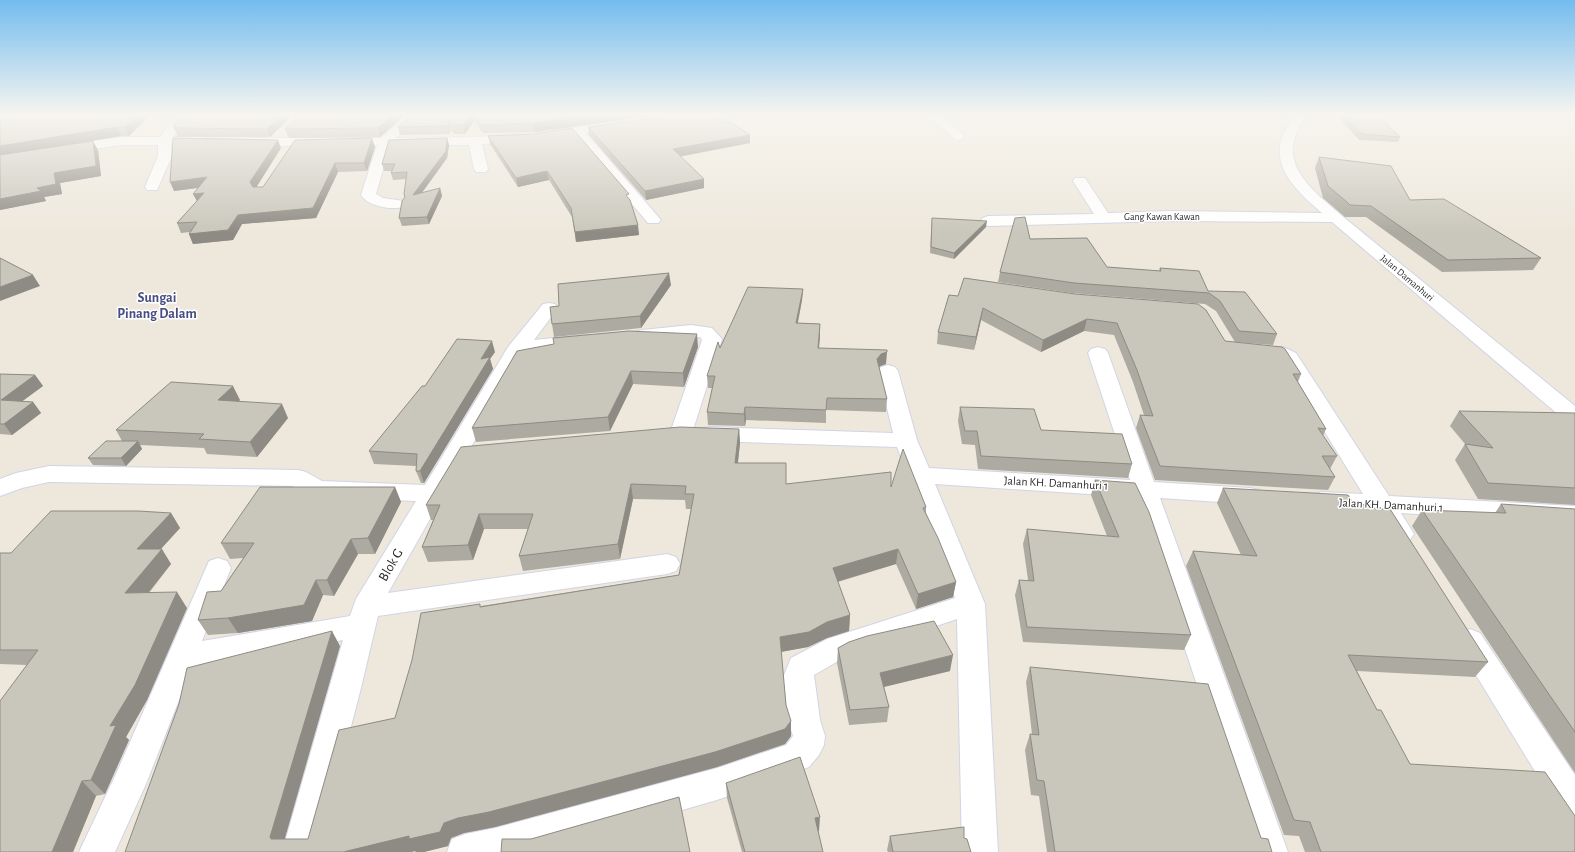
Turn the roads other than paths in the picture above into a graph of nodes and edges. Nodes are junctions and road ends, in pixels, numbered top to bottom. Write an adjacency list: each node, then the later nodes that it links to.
1 (165, 155): 8 (street)
2 (381, 155): 9 (street)
3 (478, 155): 6 (street)
4 (597, 155): 12 (street)
5 (1286, 155): 11 (street, Jalan Damanhuri)
6 (481, 169)
7 (1080, 181): 10 (street)
8 (152, 187)
9 (399, 204)
10 (1104, 218): 11 (street, Gang Kawan Kawan); 13 (street, Gang Kawan Kawan)
11 (1336, 218): 19 (street, Jalan Damanhuri)
12 (653, 220)
13 (988, 221)
14 (549, 308): 15 (street, Blok G)
15 (518, 347): 20 (street); 26 (street, Blok G)
16 (1264, 351): 29 (street)
17 (1098, 353): 25 (street)
18 (888, 371): 22 (street)
19 (1575, 418)
20 (681, 433): 21 (street); 22 (street)
21 (658, 435)
22 (906, 440): 23 (street)
23 (920, 475): 25 (street, Jalan KH. Damanhuri 1); 34 (street)
24 (0, 488): 26 (street)
25 (1146, 488): 27 (street, Jalan KH. Damanhuri 1); 43 (street)
26 (433, 493): 35 (street, Blok G)
27 (1272, 497)
28 (1303, 499): 29 (street, Jalan KH. Damanhuri 1)
29 (1382, 504): 30 (street, Jalan KH. Damanhuri 1); 31 (street)
30 (1575, 515)
31 (1416, 558)
32 (667, 564): 35 (street)
33 (218, 568): 37 (street)
34 (971, 604): 41 (street); 42 (street)
35 (364, 616): 37 (street); 40 (street, Blok G)
36 (1455, 618): 38 (street)
37 (180, 657): 39 (street)
38 (1575, 805)
39 (97, 852)
40 (300, 852)
41 (465, 852)
42 (980, 852)
43 (1270, 852)

